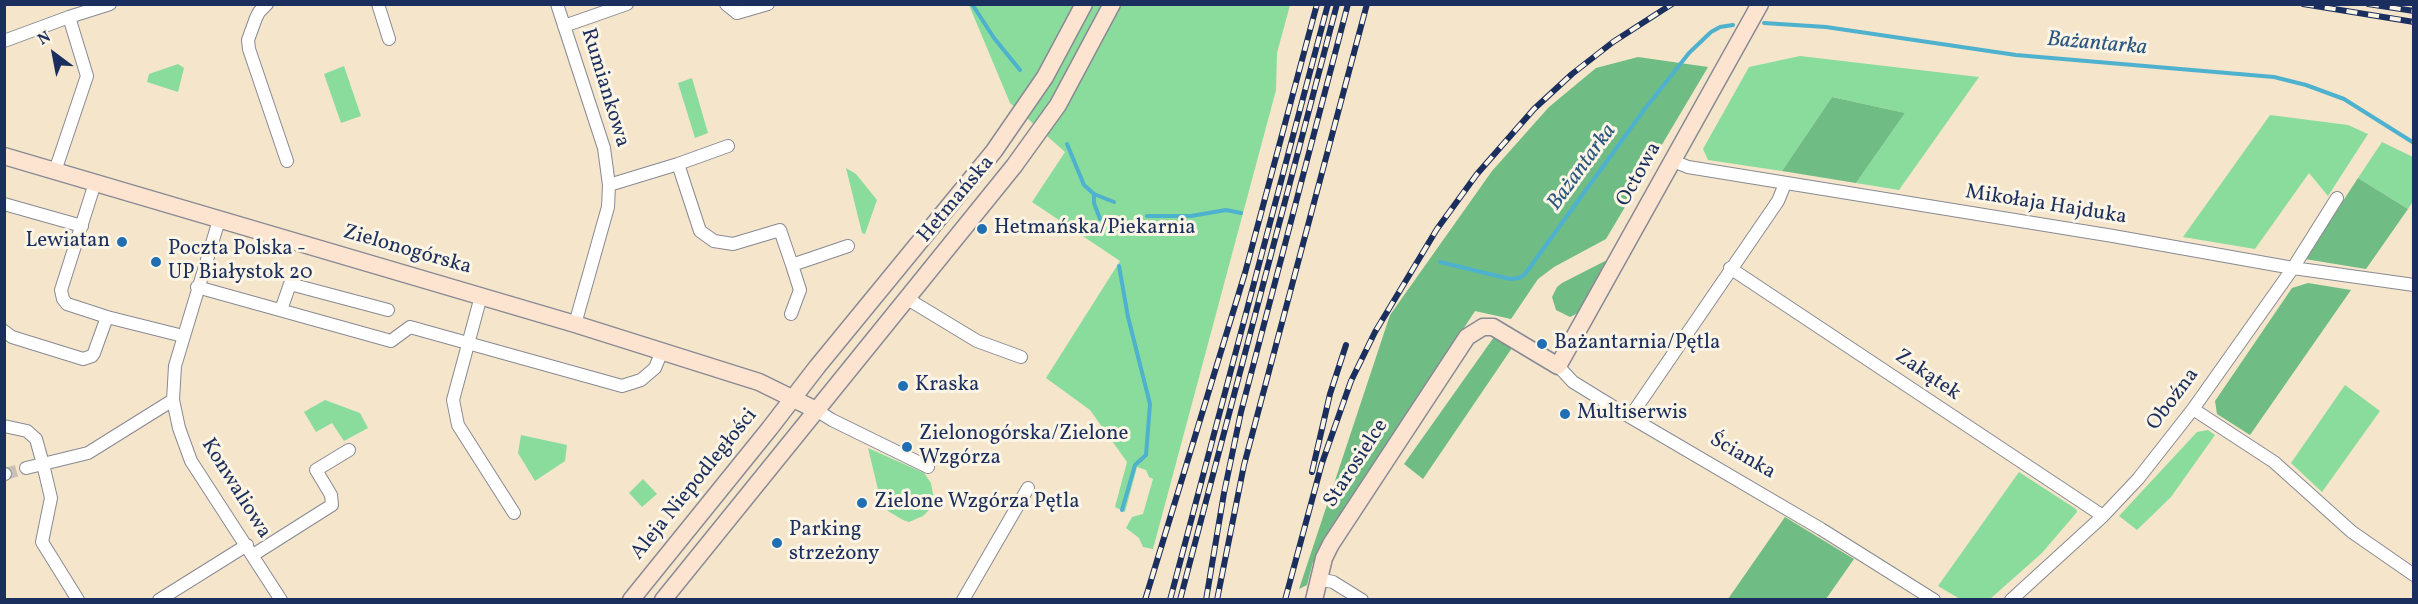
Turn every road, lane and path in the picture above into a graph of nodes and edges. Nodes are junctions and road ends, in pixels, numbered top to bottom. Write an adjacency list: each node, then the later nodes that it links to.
1 (110, 4): 11 (street)
2 (267, 4): 18 (street)
3 (378, 4): 13 (street)
4 (557, 4): 12 (street, Rumiankowa)
5 (627, 4): 12 (street)
6 (726, 4): 7 (street)
7 (768, 4)
8 (1084, 4): 16 (street, Hetmańska)
9 (1112, 4): 21 (street, Hetmańska)
10 (1760, 4): 19 (street, Octowa)
11 (69, 18): 14 (street); 22 (street)
12 (564, 26): 25 (street, Rumiankowa)
13 (389, 39)
14 (4, 42)
15 (728, 146): 20 (street)
16 (994, 151): 21 (street); 50 (street, Hetmańska)
17 (4, 156): 22 (street, Zielonogórska)
18 (287, 161)
19 (1673, 162): 24 (street, Mikołaja Hajduka); 49 (street, Octowa)
20 (678, 164): 25 (street); 31 (street)
21 (1014, 166): 37 (street, Hetmańska)
22 (55, 171): 23 (street, Zielonogórska)
23 (95, 183): 28 (street, Zielonogórska); 29 (street)
24 (1785, 184): 32 (street); 33 (street, Mikołaja Hajduka)
25 (609, 185): 42 (street, Rumiankowa)
26 (2337, 198): 33 (street, Oboźna)
27 (4, 204): 29 (street)
28 (219, 220): 35 (street, Konwaliowa); 36 (street, Zielonogórska)
29 (82, 226): 41 (street)
30 (848, 246): 31 (street)
31 (792, 265): 40 (street)
32 (1730, 268): 54 (street); 62 (street, Zakątek)
33 (2293, 268): 34 (street, Mikołaja Hajduka); 52 (street, Oboźna)
34 (2414, 285)
35 (197, 287): 38 (street); 44 (street, Konwaliowa)
36 (481, 296): 42 (street, Zielonogórska); 46 (street)
37 (906, 298): 48 (street); 53 (street, Hetmańska)
38 (280, 310): 39 (street); 46 (street)
39 (388, 310)
40 (791, 314)
41 (107, 317): 43 (street); 44 (street)
42 (575, 324): 47 (street, Zielonogórska)
43 (4, 331)
44 (183, 336): 51 (street, Konwaliowa)
45 (1467, 337): 49 (street, Ścianka); 65 (street, Starosielce)
46 (469, 345): 47 (street); 61 (street)
47 (662, 351): 50 (street, Zielonogórska)
48 (1021, 357)
49 (1558, 366): 54 (street, Ścianka)
50 (793, 398): 53 (street, Zielonogórska); 70 (street, Aleja Niepodległości)
51 (173, 400): 57 (street); 63 (street, Konwaliowa)
52 (2193, 409): 62 (street, Oboźna); 64 (street)
53 (816, 410): 58 (street); 71 (street)
54 (1630, 417): 66 (street, Ścianka)
55 (4, 426): 57 (street)
56 (349, 450): 63 (street)
57 (42, 464): 59 (street); 67 (street)
58 (928, 467)
59 (26, 468)
60 (1028, 488): 72 (street)
61 (514, 513)
62 (2103, 516): 75 (street, Oboźna)
63 (250, 550): 68 (street); 69 (street, Konwaliowa)
64 (2414, 575)
65 (1318, 579): 73 (street, Starosielce); 74 (street)
66 (1928, 598)
67 (78, 600)
68 (159, 600)
69 (281, 600)
70 (631, 600)
71 (663, 600)
72 (963, 600)
73 (1314, 600)
74 (1362, 600)
75 (2011, 600)

